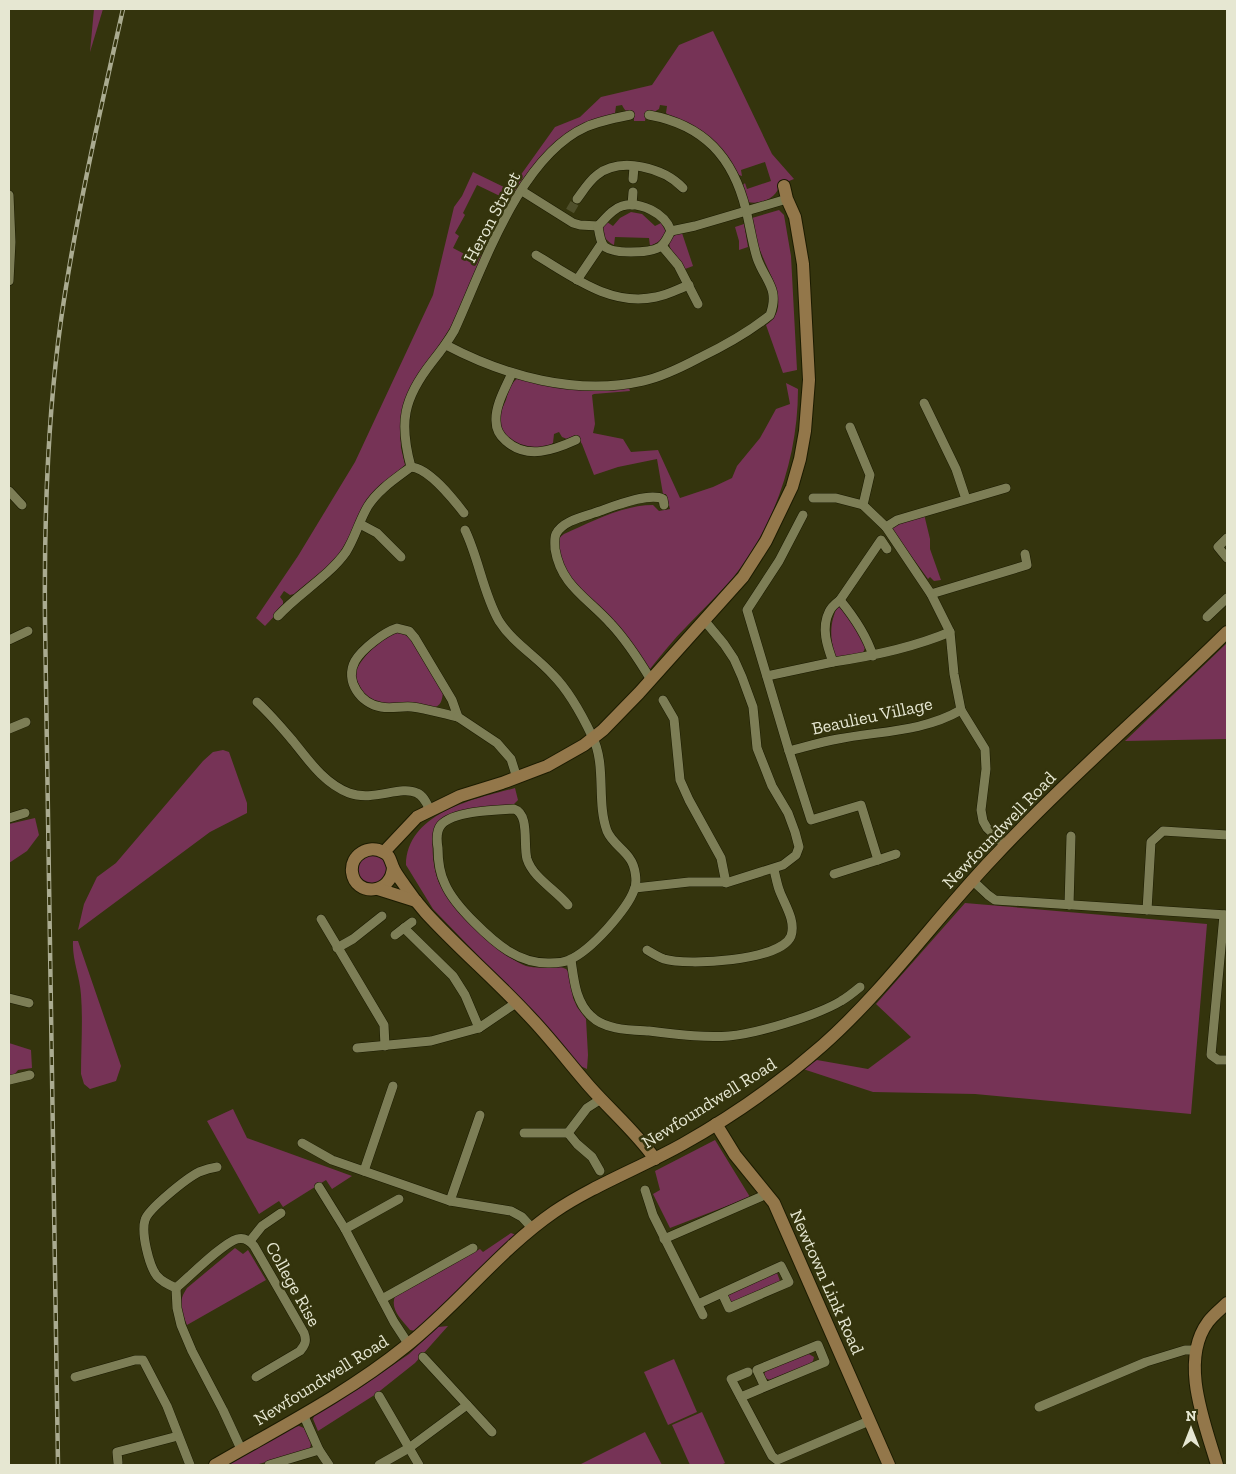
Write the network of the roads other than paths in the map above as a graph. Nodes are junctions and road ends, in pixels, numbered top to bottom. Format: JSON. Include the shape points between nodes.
{"nodes":[{"id":1,"x":623,"y":113,"type":"dead end"},
{"id":2,"x":649,"y":115,"type":"dead end"},
{"id":3,"x":634,"y":167,"type":"junction"},
{"id":4,"x":633,"y":178,"type":"dead end"},
{"id":5,"x":684,"y":188,"type":"dead end"},
{"id":6,"x":522,"y":191,"type":"junction"},
{"id":7,"x":633,"y":192,"type":"dead end"},
{"id":8,"x":786,"y":193,"type":"joint"},
{"id":9,"x":9,"y":195,"type":"edge"},
{"id":10,"x":577,"y":199,"type":"tunnel mouth"},
{"id":11,"x":632,"y":205,"type":"junction"},
{"id":12,"x":746,"y":212,"type":"junction"},
{"id":13,"x":598,"y":226,"type":"junction"},
{"id":14,"x":671,"y":230,"type":"junction"},
{"id":15,"x":602,"y":243,"type":"junction"},
{"id":16,"x":662,"y":246,"type":"junction"},
{"id":17,"x":536,"y":255,"type":"dead end"},
{"id":18,"x":578,"y":280,"type":"junction"},
{"id":19,"x":9,"y":281,"type":"edge"},
{"id":20,"x":689,"y":285,"type":"junction"},
{"id":21,"x":698,"y":304,"type":"dead end"},
{"id":22,"x":446,"y":345,"type":"junction"},
{"id":23,"x":512,"y":373,"type":"junction"},
{"id":24,"x":924,"y":403,"type":"dead end"},
{"id":25,"x":850,"y":427,"type":"dead end"},
{"id":26,"x":576,"y":440,"type":"dead end"},
{"id":27,"x":411,"y":467,"type":"junction"},
{"id":28,"x":1006,"y":488,"type":"dead end"},
{"id":29,"x":9,"y":491,"type":"edge"},
{"id":30,"x":813,"y":498,"type":"dead end"},
{"id":31,"x":966,"y":499,"type":"junction"},
{"id":32,"x":22,"y":505,"type":"dead end"},
{"id":33,"x":664,"y":505,"type":"dead end"},
{"id":34,"x":863,"y":505,"type":"junction"},
{"id":35,"x":464,"y":513,"type":"dead end"},
{"id":36,"x":803,"y":515,"type":"dead end"},
{"id":37,"x":360,"y":524,"type":"junction"},
{"id":38,"x":886,"y":527,"type":"junction"},
{"id":39,"x":465,"y":530,"type":"dead end"},
{"id":40,"x":1227,"y":538,"type":"edge"},
{"id":41,"x":887,"y":550,"type":"dead end"},
{"id":42,"x":1024,"y":554,"type":"dead end"},
{"id":43,"x":401,"y":557,"type":"dead end"},
{"id":44,"x":1227,"y":558,"type":"edge"},
{"id":45,"x":931,"y":594,"type":"junction"},
{"id":46,"x":1227,"y":598,"type":"edge"},
{"id":47,"x":840,"y":600,"type":"junction"},
{"id":48,"x":278,"y":616,"type":"dead end"},
{"id":49,"x":1207,"y":617,"type":"dead end"},
{"id":50,"x":704,"y":620,"type":"junction"},
{"id":51,"x":28,"y":631,"type":"dead end"},
{"id":52,"x":950,"y":632,"type":"junction"},
{"id":53,"x":1227,"y":632,"type":"edge"},
{"id":54,"x":9,"y":640,"type":"edge"},
{"id":55,"x":873,"y":656,"type":"junction"},
{"id":56,"x":833,"y":662,"type":"junction"},
{"id":57,"x":767,"y":676,"type":"junction"},
{"id":58,"x":651,"y":680,"type":"junction"},
{"id":59,"x":662,"y":700,"type":"dead end"},
{"id":60,"x":257,"y":702,"type":"dead end"},
{"id":61,"x":961,"y":710,"type":"junction"},
{"id":62,"x":458,"y":717,"type":"junction"},
{"id":63,"x":26,"y":722,"type":"dead end"},
{"id":64,"x":9,"y":729,"type":"edge"},
{"id":65,"x":593,"y":738,"type":"junction"},
{"id":66,"x":789,"y":751,"type":"junction"},
{"id":67,"x":517,"y":778,"type":"junction"},
{"id":68,"x":430,"y":810,"type":"junction"},
{"id":69,"x":25,"y":813,"type":"dead end"},
{"id":70,"x":9,"y":818,"type":"edge"},
{"id":71,"x":1227,"y":835,"type":"edge"},
{"id":72,"x":1071,"y":836,"type":"dead end"},
{"id":73,"x":1005,"y":845,"type":"junction"},
{"id":74,"x":384,"y":852,"type":"junction"},
{"id":75,"x":896,"y":854,"type":"dead end"},
{"id":76,"x":878,"y":860,"type":"junction"},
{"id":77,"x":393,"y":867,"type":"junction"},
{"id":78,"x":774,"y":870,"type":"junction"},
{"id":79,"x":834,"y":874,"type":"dead end"},
{"id":80,"x":972,"y":880,"type":"junction"},
{"id":81,"x":726,"y":883,"type":"junction"},
{"id":82,"x":635,"y":888,"type":"junction"},
{"id":83,"x":378,"y":889,"type":"junction"},
{"id":84,"x":416,"y":901,"type":"junction"},
{"id":85,"x":568,"y":905,"type":"dead end"},
{"id":86,"x":1069,"y":905,"type":"junction"},
{"id":87,"x":1147,"y":910,"type":"junction"},
{"id":88,"x":1226,"y":915,"type":"edge"},
{"id":89,"x":382,"y":916,"type":"dead end"},
{"id":90,"x":322,"y":919,"type":"dead end"},
{"id":91,"x":412,"y":922,"type":"dead end"},
{"id":92,"x":404,"y":928,"type":"junction"},
{"id":93,"x":395,"y":935,"type":"dead end"},
{"id":94,"x":337,"y":948,"type":"junction"},
{"id":95,"x":647,"y":950,"type":"dead end"},
{"id":96,"x":1224,"y":951,"type":"edge"},
{"id":97,"x":571,"y":960,"type":"junction"},
{"id":98,"x":860,"y":987,"type":"dead end"},
{"id":99,"x":9,"y":1001,"type":"edge"},
{"id":100,"x":29,"y":1003,"type":"dead end"},
{"id":101,"x":516,"y":1003,"type":"junction"},
{"id":102,"x":480,"y":1028,"type":"junction"},
{"id":103,"x":385,"y":1046,"type":"junction"},
{"id":104,"x":357,"y":1048,"type":"dead end"},
{"id":105,"x":1227,"y":1060,"type":"edge"},
{"id":106,"x":30,"y":1075,"type":"dead end"},
{"id":107,"x":9,"y":1080,"type":"edge"},
{"id":108,"x":393,"y":1086,"type":"dead end"},
{"id":109,"x":601,"y":1099,"type":"junction"},
{"id":110,"x":480,"y":1115,"type":"dead end"},
{"id":111,"x":716,"y":1124,"type":"junction"},
{"id":112,"x":524,"y":1133,"type":"dead end"},
{"id":113,"x":568,"y":1133,"type":"junction"},
{"id":114,"x":302,"y":1143,"type":"dead end"},
{"id":115,"x":655,"y":1159,"type":"junction"},
{"id":116,"x":217,"y":1167,"type":"dead end"},
{"id":117,"x":364,"y":1171,"type":"junction"},
{"id":118,"x":600,"y":1171,"type":"dead end"},
{"id":119,"x":320,"y":1187,"type":"dead end"},
{"id":120,"x":645,"y":1190,"type":"dead end"},
{"id":121,"x":767,"y":1194,"type":"junction"},
{"id":122,"x":399,"y":1199,"type":"dead end"},
{"id":123,"x":450,"y":1201,"type":"junction"},
{"id":124,"x":281,"y":1213,"type":"dead end"},
{"id":125,"x":532,"y":1228,"type":"junction"},
{"id":126,"x":345,"y":1229,"type":"junction"},
{"id":127,"x":664,"y":1238,"type":"junction"},
{"id":128,"x":250,"y":1241,"type":"junction"},
{"id":129,"x":473,"y":1248,"type":"dead end"},
{"id":130,"x":176,"y":1288,"type":"junction"},
{"id":131,"x":722,"y":1293,"type":"junction"},
{"id":132,"x":382,"y":1299,"type":"junction"},
{"id":133,"x":1227,"y":1303,"type":"edge"},
{"id":134,"x":698,"y":1304,"type":"junction"},
{"id":135,"x":703,"y":1315,"type":"dead end"},
{"id":136,"x":409,"y":1345,"type":"junction"},
{"id":137,"x":1197,"y":1350,"type":"junction"},
{"id":138,"x":423,"y":1357,"type":"dead end"},
{"id":139,"x":748,"y":1372,"type":"dead end"},
{"id":140,"x":75,"y":1377,"type":"dead end"},
{"id":141,"x":256,"y":1377,"type":"dead end"},
{"id":142,"x":765,"y":1387,"type":"junction"},
{"id":143,"x":379,"y":1396,"type":"dead end"},
{"id":144,"x":741,"y":1397,"type":"junction"},
{"id":145,"x":467,"y":1405,"type":"junction"},
{"id":146,"x":1040,"y":1406,"type":"dead end"},
{"id":147,"x":303,"y":1414,"type":"junction"},
{"id":148,"x":870,"y":1421,"type":"junction"},
{"id":149,"x":492,"y":1432,"type":"dead end"},
{"id":150,"x":178,"y":1436,"type":"junction"},
{"id":151,"x":409,"y":1448,"type":"junction"},
{"id":152,"x":241,"y":1449,"type":"junction"},
{"id":153,"x":319,"y":1450,"type":"junction"},
{"id":154,"x":118,"y":1463,"type":"dead end"},
{"id":155,"x":190,"y":1465,"type":"edge"},
{"id":156,"x":215,"y":1465,"type":"edge"},
{"id":157,"x":269,"y":1465,"type":"edge"},
{"id":158,"x":329,"y":1465,"type":"edge"},
{"id":159,"x":379,"y":1465,"type":"edge"},
{"id":160,"x":419,"y":1465,"type":"edge"},
{"id":161,"x":889,"y":1465,"type":"edge"},
{"id":162,"x":1217,"y":1465,"type":"edge"}],
"edges":[{"from":1,"to":6,"type":"street","name":"Heron Street","via":[[585,127],[569,137],[548,154]]},
{"from":2,"to":12,"type":"street","via":[[662,113],[714,146],[734,174]]},
{"from":3,"to":4,"type":"street"},
{"from":3,"to":5,"type":"street","via":[[666,174]]},
{"from":3,"to":10,"type":"street","via":[[623,166],[598,174]]},
{"from":6,"to":13,"type":"street","via":[[568,214],[573,223]]},
{"from":6,"to":22,"type":"street","name":"Heron Street"},
{"from":7,"to":11,"type":"street"},
{"from":8,"to":12,"type":"street"},
{"from":8,"to":50,"type":"street","via":[[799,235],[807,338],[808,406],[800,459],[792,487],[766,541],[743,577]]},
{"from":9,"to":19,"type":"street"},
{"from":11,"to":13,"type":"street","via":[[615,210]]},
{"from":11,"to":14,"type":"street","via":[[659,215]]},
{"from":12,"to":14,"type":"street"},
{"from":12,"to":23,"type":"street","via":[[758,259],[772,287],[774,306],[763,321],[716,350],[645,381],[584,386],[541,381]]},
{"from":13,"to":15,"type":"street"},
{"from":14,"to":16,"type":"street"},
{"from":15,"to":16,"type":"street","via":[[605,248],[632,252]]},
{"from":15,"to":18,"type":"street"},
{"from":16,"to":20,"type":"street"},
{"from":17,"to":18,"type":"street"},
{"from":18,"to":20,"type":"street","via":[[606,294],[642,299],[658,297]]},
{"from":20,"to":21,"type":"street"},
{"from":22,"to":23,"type":"street"},
{"from":22,"to":27,"type":"street","name":"Heron Street","via":[[421,377],[409,400],[404,437]]},
{"from":23,"to":26,"type":"street","via":[[496,414],[497,430],[502,438],[510,445],[530,452],[542,452]]},
{"from":24,"to":31,"type":"street","via":[[956,469]]},
{"from":25,"to":34,"type":"street","via":[[870,475]]},
{"from":27,"to":35,"type":"street","via":[[418,468],[434,481]]},
{"from":27,"to":37,"type":"street","via":[[376,495]]},
{"from":28,"to":31,"type":"street"},
{"from":29,"to":32,"type":"street"},
{"from":30,"to":34,"type":"street","via":[[836,498]]},
{"from":31,"to":38,"type":"street","via":[[897,520]]},
{"from":33,"to":58,"type":"street","via":[[663,499],[658,497],[603,510],[561,527],[554,542],[559,566],[571,586],[611,623]]},
{"from":34,"to":38,"type":"street","name":"Beaulieu Village"},
{"from":36,"to":57,"type":"street","via":[[779,561],[747,610]]},
{"from":37,"to":43,"type":"street","via":[[376,533]]},
{"from":37,"to":48,"type":"street","via":[[334,566]]},
{"from":38,"to":45,"type":"street","name":"Beaulieu Village"},
{"from":39,"to":65,"type":"street","via":[[500,621],[521,647],[559,682]]},
{"from":40,"to":44,"type":"street","via":[[1218,547]]},
{"from":41,"to":47,"type":"street","via":[[881,540]]},
{"from":42,"to":45,"type":"street","via":[[1027,565]]},
{"from":45,"to":52,"type":"street","name":"Beaulieu Village"},
{"from":46,"to":49,"type":"street"},
{"from":47,"to":55,"type":"street","via":[[861,628]]},
{"from":47,"to":56,"type":"street","via":[[829,611],[825,627]]},
{"from":50,"to":58,"type":"street"},
{"from":50,"to":78,"type":"street","via":[[724,644],[742,677],[753,707],[757,748],[796,832],[799,847],[796,855]]},
{"from":51,"to":54,"type":"street"},
{"from":52,"to":55,"type":"street"},
{"from":52,"to":61,"type":"street","name":"Beaulieu Village"},
{"from":53,"to":73,"type":"street","name":"Newfoundwell Road"},
{"from":55,"to":56,"type":"street"},
{"from":56,"to":57,"type":"street"},
{"from":57,"to":66,"type":"street"},
{"from":58,"to":65,"type":"street"},
{"from":59,"to":81,"type":"street","via":[[674,719],[680,780],[721,858]]},
{"from":60,"to":68,"type":"street","via":[[334,786],[360,797],[408,790],[422,796]]},
{"from":61,"to":66,"type":"street","name":"Beaulieu Village","via":[[929,724],[838,738]]},
{"from":61,"to":73,"type":"street","name":"Beaulieu Village","via":[[986,749],[983,821]]},
{"from":62,"to":62,"type":"street","via":[[413,707],[382,707],[369,702],[360,696],[350,678],[354,662],[389,631],[396,628],[409,631],[452,700]]},
{"from":62,"to":67,"type":"street","via":[[497,743],[511,759]]},
{"from":63,"to":64,"type":"street"},
{"from":65,"to":67,"type":"street","via":[[547,766]]},
{"from":65,"to":82,"type":"street","via":[[600,764],[605,824],[614,842],[631,860]]},
{"from":66,"to":76,"type":"street","via":[[811,820],[861,806]]},
{"from":67,"to":68,"type":"street","via":[[460,796]]},
{"from":68,"to":74,"type":"street","via":[[417,817]]},
{"from":69,"to":70,"type":"street"},
{"from":71,"to":87,"type":"street","via":[[1163,831],[1151,842]]},
{"from":72,"to":86,"type":"street"},
{"from":73,"to":80,"type":"street","name":"Newfoundwell Road"},
{"from":74,"to":77,"type":"street"},
{"from":74,"to":83,"type":"street","via":[[364,851],[356,856],[353,864],[354,879],[360,885],[369,890]]},
{"from":75,"to":76,"type":"street"},
{"from":76,"to":79,"type":"street"},
{"from":77,"to":83,"type":"street","via":[[388,883]]},
{"from":77,"to":84,"type":"street"},
{"from":78,"to":81,"type":"street"},
{"from":78,"to":95,"type":"street","via":[[791,920],[790,937],[782,946],[722,962],[675,961],[663,959]]},
{"from":80,"to":86,"type":"street","via":[[995,900]]},
{"from":80,"to":111,"type":"street","name":"Newfoundwell Road","via":[[867,1003],[827,1042],[756,1099]]},
{"from":81,"to":82,"type":"street","via":[[690,882]]},
{"from":82,"to":97,"type":"street","via":[[606,931]]},
{"from":83,"to":84,"type":"street"},
{"from":84,"to":101,"type":"street"},
{"from":85,"to":97,"type":"street","via":[[531,868],[526,854],[524,820],[518,810],[461,814],[449,818],[439,827],[438,850],[445,884],[464,912],[503,948],[525,960],[545,963]]},
{"from":86,"to":87,"type":"street"},
{"from":87,"to":88,"type":"street"},
{"from":88,"to":96,"type":"street"},
{"from":89,"to":94,"type":"street","via":[[354,939]]},
{"from":90,"to":94,"type":"street"},
{"from":91,"to":92,"type":"street"},
{"from":92,"to":93,"type":"street"},
{"from":92,"to":102,"type":"street","via":[[453,976]]},
{"from":94,"to":103,"type":"street","via":[[384,1025]]},
{"from":96,"to":105,"type":"street","via":[[1211,1055],[1218,1060]]},
{"from":97,"to":98,"type":"street","via":[[580,1001],[590,1016],[606,1025],[640,1031],[710,1036],[745,1034],[828,1008]]},
{"from":99,"to":100,"type":"street"},
{"from":101,"to":102,"type":"street"},
{"from":101,"to":109,"type":"street"},
{"from":102,"to":103,"type":"street","via":[[431,1041]]},
{"from":103,"to":104,"type":"street"},
{"from":106,"to":107,"type":"street"},
{"from":108,"to":117,"type":"street"},
{"from":109,"to":113,"type":"street","via":[[586,1108]]},
{"from":109,"to":115,"type":"street"},
{"from":110,"to":123,"type":"street"},
{"from":111,"to":115,"type":"street","name":"Newfoundwell Road"},
{"from":111,"to":121,"type":"street","name":"Newtown Link Road","via":[[735,1155]]},
{"from":112,"to":113,"type":"street"},
{"from":113,"to":118,"type":"street","via":[[592,1157]]},
{"from":114,"to":117,"type":"street","via":[[332,1160]]},
{"from":115,"to":125,"type":"street","name":"Newfoundwell Road","via":[[593,1189]]},
{"from":116,"to":130,"type":"street","via":[[190,1177],[149,1212],[145,1220],[145,1239],[156,1275]]},
{"from":117,"to":123,"type":"street"},
{"from":119,"to":126,"type":"street"},
{"from":120,"to":127,"type":"street","via":[[652,1215]]},
{"from":121,"to":127,"type":"street"},
{"from":121,"to":148,"type":"street","name":"Newtown Link Road","via":[[774,1203]]},
{"from":122,"to":126,"type":"street"},
{"from":123,"to":125,"type":"street","via":[[512,1211]]},
{"from":124,"to":128,"type":"street","name":"College Rise","via":[[262,1226]]},
{"from":125,"to":136,"type":"street","name":"Newfoundwell Road"},
{"from":126,"to":132,"type":"street"},
{"from":127,"to":134,"type":"street"},
{"from":128,"to":130,"type":"street","name":"College Rise","via":[[238,1239],[229,1243]]},
{"from":128,"to":141,"type":"street","name":"College Rise","via":[[306,1340],[300,1351]]},
{"from":129,"to":132,"type":"street"},
{"from":130,"to":152,"type":"street","via":[[181,1325]]},
{"from":131,"to":131,"type":"street","via":[[781,1266],[789,1282],[729,1308]]},
{"from":131,"to":134,"type":"street"},
{"from":132,"to":136,"type":"street"},
{"from":133,"to":137,"type":"street","via":[[1208,1322]]},
{"from":134,"to":135,"type":"street"},
{"from":136,"to":147,"type":"street","name":"Newfoundwell Road","via":[[370,1374]]},
{"from":137,"to":146,"type":"street","via":[[1185,1350],[1146,1362]]},
{"from":137,"to":162,"type":"street","via":[[1194,1370],[1198,1397]]},
{"from":138,"to":145,"type":"street"},
{"from":139,"to":144,"type":"street","via":[[732,1379]]},
{"from":140,"to":150,"type":"street","via":[[143,1360],[167,1406]]},
{"from":142,"to":142,"type":"street","via":[[825,1362],[818,1345],[758,1370]]},
{"from":142,"to":144,"type":"street"},
{"from":143,"to":151,"type":"street"},
{"from":144,"to":148,"type":"street","via":[[777,1460]]},
{"from":145,"to":149,"type":"street"},
{"from":145,"to":151,"type":"street"},
{"from":147,"to":152,"type":"street","name":"Newfoundwell Road"},
{"from":147,"to":153,"type":"street"},
{"from":148,"to":161,"type":"street","name":"Newtown Link Road"},
{"from":150,"to":154,"type":"street","via":[[117,1452]]},
{"from":150,"to":155,"type":"street"},
{"from":151,"to":159,"type":"street"},
{"from":151,"to":160,"type":"street"},
{"from":152,"to":156,"type":"street","name":"Newfoundwell Road"},
{"from":153,"to":157,"type":"street"},
{"from":153,"to":158,"type":"street"}]}
